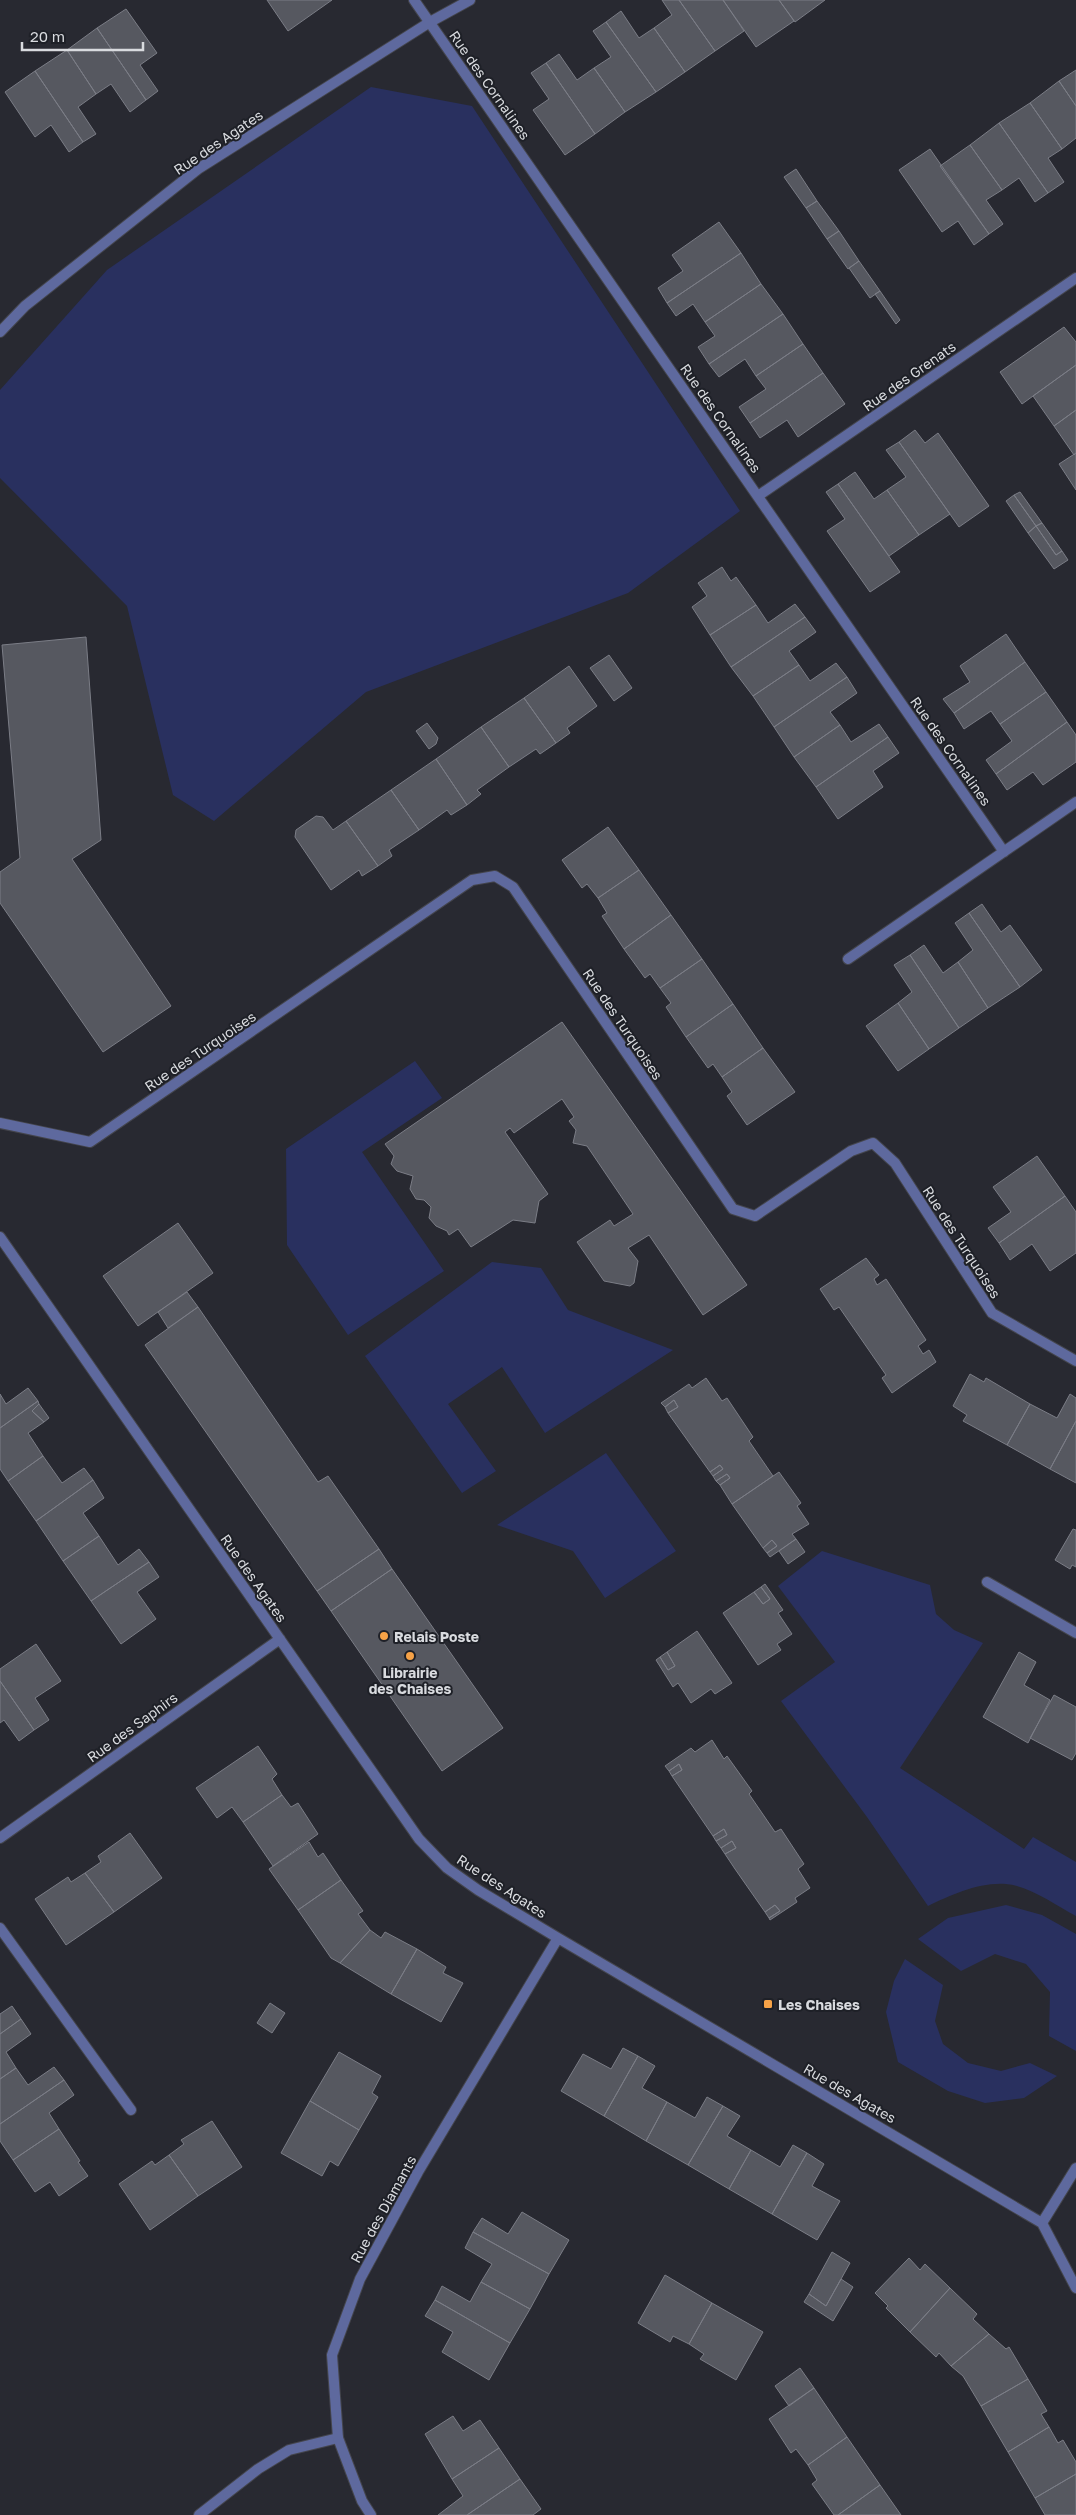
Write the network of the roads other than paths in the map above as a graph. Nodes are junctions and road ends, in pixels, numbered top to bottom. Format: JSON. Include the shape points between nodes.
{"nodes":[{"id":1,"x":414,"y":0,"type":"edge"},
{"id":2,"x":470,"y":0,"type":"edge"},
{"id":3,"x":430,"y":22,"type":"junction"},
{"id":4,"x":1076,"y":278,"type":"edge"},
{"id":5,"x":0,"y":332,"type":"edge"},
{"id":6,"x":758,"y":496,"type":"junction"},
{"id":7,"x":1076,"y":802,"type":"edge"},
{"id":8,"x":1004,"y":852,"type":"junction"},
{"id":9,"x":848,"y":959,"type":"dead end"},
{"id":10,"x":0,"y":1123,"type":"edge"},
{"id":11,"x":0,"y":1237,"type":"edge"},
{"id":12,"x":1076,"y":1361,"type":"edge"},
{"id":13,"x":987,"y":1582,"type":"dead end"},
{"id":14,"x":1076,"y":1633,"type":"edge"},
{"id":15,"x":280,"y":1639,"type":"junction"},
{"id":16,"x":0,"y":1838,"type":"edge"},
{"id":17,"x":0,"y":1928,"type":"edge"},
{"id":18,"x":558,"y":1938,"type":"junction"},
{"id":19,"x":131,"y":2110,"type":"dead end"},
{"id":20,"x":1076,"y":2168,"type":"edge"},
{"id":21,"x":1042,"y":2223,"type":"junction"},
{"id":22,"x":1076,"y":2288,"type":"edge"},
{"id":23,"x":338,"y":2438,"type":"junction"},
{"id":24,"x":198,"y":2515,"type":"edge"},
{"id":25,"x":371,"y":2515,"type":"edge"}],
"edges":[{"from":1,"to":3,"type":"street","name":"Rue des Cornalines"},
{"from":2,"to":3,"type":"street","name":"Rue des Agates"},
{"from":3,"to":5,"type":"street","name":"Rue des Agates","via":[[198,169],[25,306]]},
{"from":3,"to":6,"type":"street","name":"Rue des Cornalines"},
{"from":4,"to":6,"type":"street","name":"Rue des Grenats"},
{"from":6,"to":8,"type":"street","name":"Rue des Cornalines"},
{"from":7,"to":8,"type":"street"},
{"from":8,"to":9,"type":"street"},
{"from":10,"to":12,"type":"street","name":"Rue des Turquoises","via":[[90,1142],[472,880],[495,876],[513,887],[733,1209],[755,1216],[851,1151],[873,1143],[895,1163],[992,1313]]},
{"from":11,"to":15,"type":"street","name":"Rue des Agates"},
{"from":13,"to":14,"type":"street"},
{"from":15,"to":16,"type":"street","name":"Rue des Saphirs"},
{"from":15,"to":18,"type":"street","name":"Rue des Agates","via":[[419,1839],[447,1868]]},
{"from":17,"to":19,"type":"street"},
{"from":18,"to":21,"type":"street","name":"Rue des Agates"},
{"from":18,"to":23,"type":"street","name":"Rue des Diamants","via":[[418,2172],[360,2279],[332,2355]]},
{"from":20,"to":21,"type":"street"},
{"from":21,"to":22,"type":"street"},
{"from":23,"to":24,"type":"street","via":[[288,2450]]},
{"from":23,"to":25,"type":"street","name":"Rue des Diamants","via":[[362,2501]]}]}
